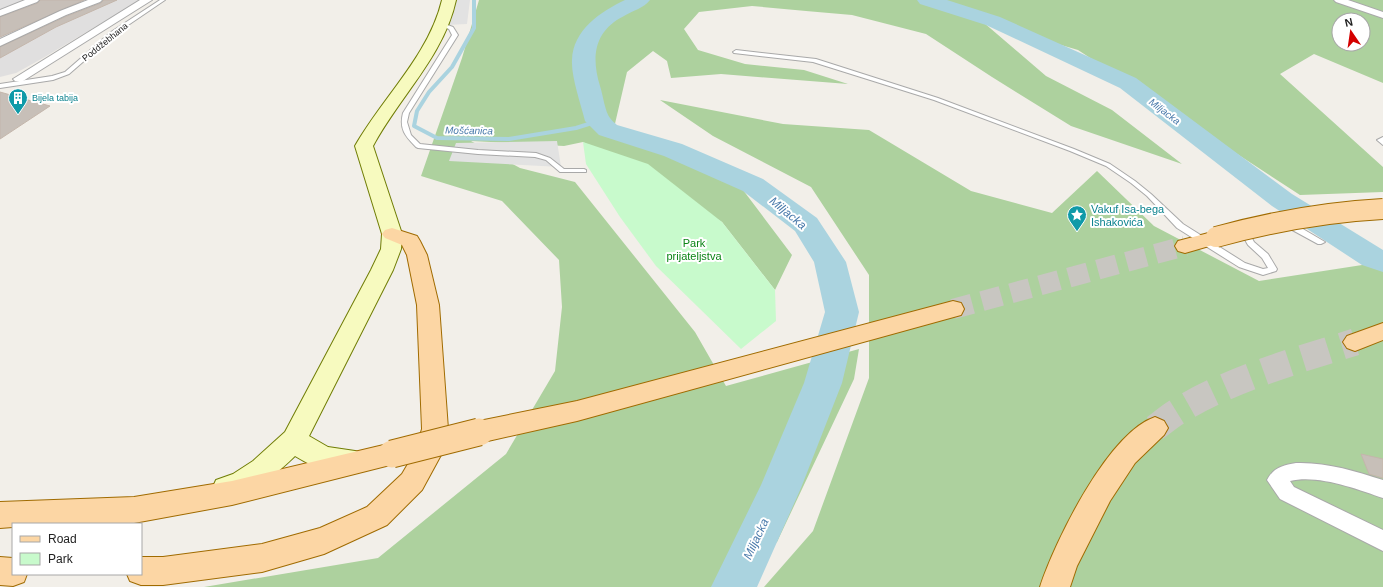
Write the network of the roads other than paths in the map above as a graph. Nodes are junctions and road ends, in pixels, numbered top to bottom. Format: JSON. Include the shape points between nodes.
{"nodes":[{"id":1,"x":34,"y":0,"type":"edge"},
{"id":2,"x":96,"y":0,"type":"edge"},
{"id":3,"x":147,"y":0,"type":"edge"},
{"id":4,"x":163,"y":0,"type":"edge"},
{"id":5,"x":449,"y":0,"type":"edge"},
{"id":6,"x":1339,"y":0,"type":"edge"},
{"id":7,"x":0,"y":13,"type":"edge"},
{"id":8,"x":1383,"y":15,"type":"edge"},
{"id":9,"x":442,"y":25,"type":"junction"},
{"id":10,"x":0,"y":43,"type":"edge"},
{"id":11,"x":736,"y":52,"type":"dead end"},
{"id":12,"x":19,"y":78,"type":"dead end"},
{"id":13,"x":0,"y":86,"type":"edge"},
{"id":14,"x":1383,"y":139,"type":"edge"},
{"id":15,"x":1383,"y":143,"type":"edge"},
{"id":16,"x":584,"y":171,"type":"dead end"},
{"id":17,"x":1383,"y":209,"type":"edge"},
{"id":18,"x":392,"y":234,"type":"junction"},
{"id":19,"x":1201,"y":242,"type":"junction"},
{"id":20,"x":1321,"y":242,"type":"dead end"},
{"id":21,"x":953,"y":309,"type":"tunnel mouth"},
{"id":22,"x":1383,"y":331,"type":"edge"},
{"id":23,"x":1355,"y":342,"type":"tunnel mouth"},
{"id":24,"x":1155,"y":428,"type":"tunnel mouth"},
{"id":25,"x":294,"y":440,"type":"junction"},
{"id":26,"x":357,"y":462,"type":"junction"},
{"id":27,"x":1383,"y":489,"type":"edge"},
{"id":28,"x":201,"y":499,"type":"junction"},
{"id":29,"x":0,"y":515,"type":"edge"},
{"id":30,"x":1383,"y":541,"type":"edge"},
{"id":31,"x":0,"y":572,"type":"edge"},
{"id":32,"x":12,"y":572,"type":"edge"},
{"id":33,"x":142,"y":572,"type":"edge"},
{"id":34,"x":1055,"y":587,"type":"edge"}],
"edges":[{"from":1,"to":7,"type":"street"},
{"from":2,"to":10,"type":"street"},
{"from":3,"to":12,"type":"street"},
{"from":4,"to":13,"type":"lane","name":"Poddžebhana","via":[[113,33],[67,72],[53,78]]},
{"from":5,"to":9,"type":"main road"},
{"from":6,"to":8,"type":"street"},
{"from":9,"to":16,"type":"lane","via":[[451,28],[456,35],[406,113],[404,122],[408,136],[418,146],[536,154],[548,159],[562,171]]},
{"from":9,"to":18,"type":"main road","via":[[424,57],[372,129],[364,146]]},
{"from":11,"to":19,"type":"lane","via":[[814,60],[936,99],[1072,150],[1108,165],[1133,182]]},
{"from":14,"to":15,"type":"lane","via":[[1380,140]]},
{"from":17,"to":19,"type":"main road","bridge":true,"via":[[1294,219],[1240,230]]},
{"from":18,"to":25,"type":"main road","via":[[391,248],[382,270]]},
{"from":18,"to":33,"type":"main road","via":[[410,242],[417,255],[428,312],[435,429],[428,455],[412,482],[377,516],[324,540],[262,558]]},
{"from":19,"to":20,"type":"lane","via":[[1242,265],[1263,272],[1273,269],[1265,256],[1251,242],[1242,226],[1262,220],[1286,223]]},
{"from":21,"to":26,"type":"main road","bridge":true,"via":[[576,411]]},
{"from":22,"to":23,"type":"main road"},
{"from":24,"to":34,"type":"main road","via":[[1125,455],[1100,492],[1063,563]]},
{"from":25,"to":26,"type":"main road","via":[[311,453],[332,461]]},
{"from":25,"to":28,"type":"main road","via":[[253,476]]},
{"from":26,"to":28,"type":"main road"},
{"from":27,"to":30,"type":"street","via":[[1329,474],[1307,471],[1284,473],[1277,480],[1287,493]]},
{"from":28,"to":29,"type":"main road","via":[[134,510]]},
{"from":31,"to":32,"type":"main road"}]}
